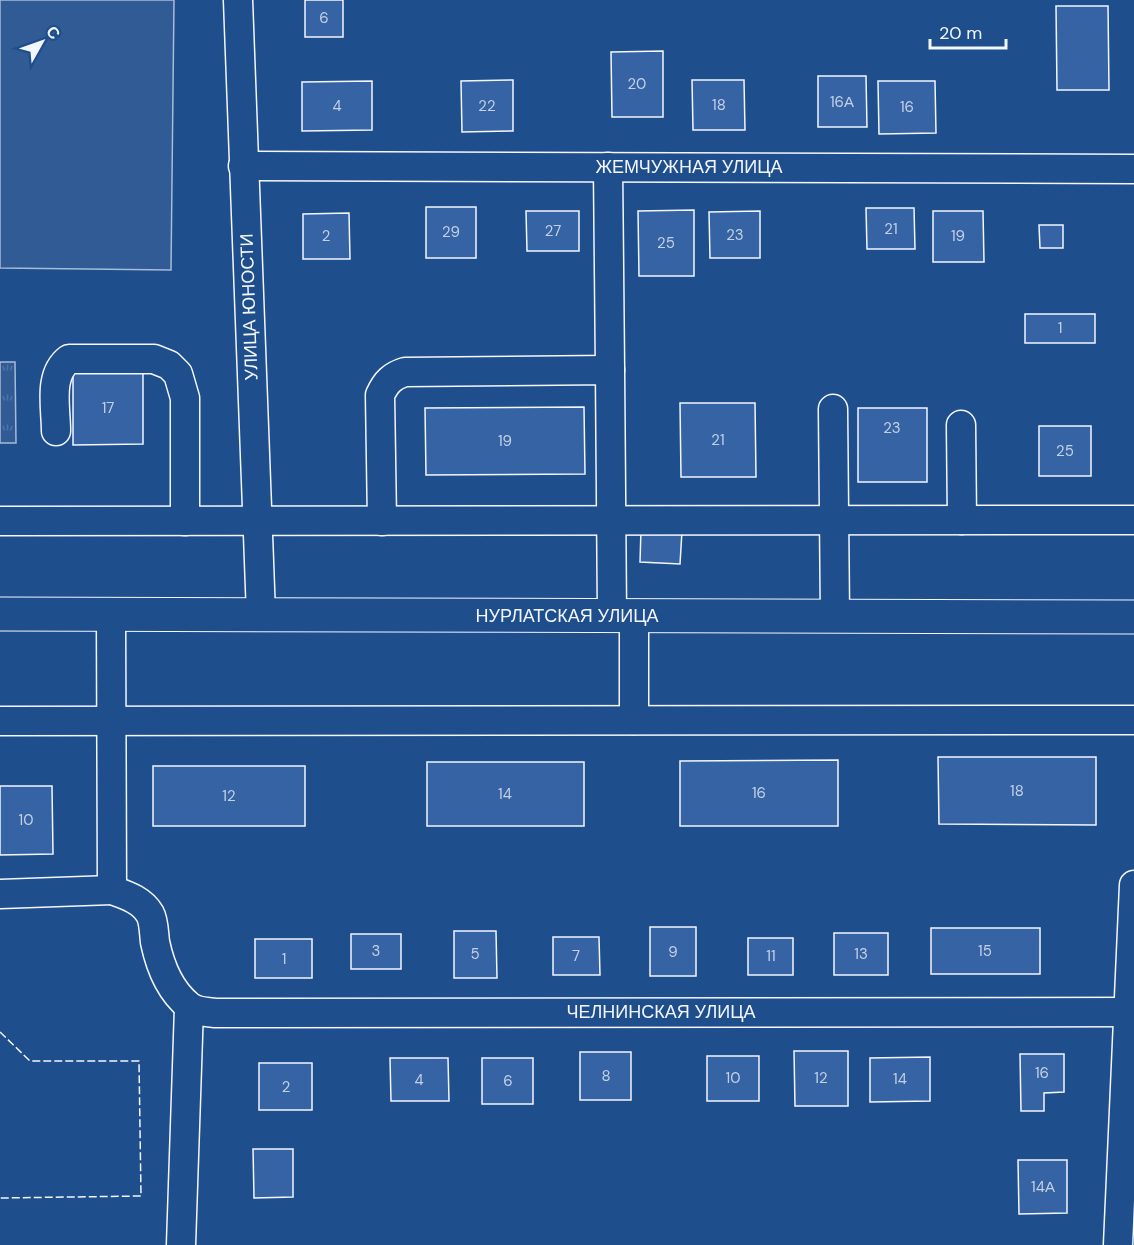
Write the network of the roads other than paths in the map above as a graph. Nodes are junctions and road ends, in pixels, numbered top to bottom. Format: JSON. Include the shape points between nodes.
{"nodes":[{"id":1,"x":238,"y":0,"type":"edge"},
{"id":2,"x":243,"y":166,"type":"junction"},
{"id":3,"x":608,"y":167,"type":"junction"},
{"id":4,"x":1134,"y":169,"type":"edge"},
{"id":5,"x":610,"y":370,"type":"junction"},
{"id":6,"x":833,"y":409,"type":"dead end"},
{"id":7,"x":962,"y":425,"type":"dead end"},
{"id":8,"x":56,"y":431,"type":"dead end"},
{"id":9,"x":382,"y":520,"type":"junction"},
{"id":10,"x":611,"y":520,"type":"junction"},
{"id":11,"x":834,"y":520,"type":"junction"},
{"id":12,"x":962,"y":520,"type":"junction"},
{"id":13,"x":1134,"y":520,"type":"edge"},
{"id":14,"x":0,"y":521,"type":"edge"},
{"id":15,"x":185,"y":521,"type":"junction"},
{"id":16,"x":258,"y":521,"type":"junction"},
{"id":17,"x":0,"y":614,"type":"edge"},
{"id":18,"x":111,"y":615,"type":"junction"},
{"id":19,"x":261,"y":615,"type":"junction"},
{"id":20,"x":623,"y":616,"type":"junction"},
{"id":21,"x":835,"y":616,"type":"junction"},
{"id":22,"x":1134,"y":617,"type":"edge"},
{"id":23,"x":634,"y":720,"type":"junction"},
{"id":24,"x":1134,"y":720,"type":"edge"},
{"id":25,"x":0,"y":721,"type":"edge"},
{"id":26,"x":111,"y":721,"type":"junction"},
{"id":27,"x":1134,"y":885,"type":"edge"},
{"id":28,"x":112,"y":890,"type":"junction"},
{"id":29,"x":0,"y":894,"type":"edge"},
{"id":30,"x":189,"y":1007,"type":"junction"},
{"id":31,"x":1131,"y":1012,"type":"edge"},
{"id":32,"x":181,"y":1245,"type":"edge"},
{"id":33,"x":1118,"y":1245,"type":"edge"}],
"edges":[{"from":1,"to":2,"type":"street","name":"УЛИЦА ЮНОСТИ"},
{"from":2,"to":3,"type":"street","name":"ЖЕМЧУЖНАЯ УЛИЦА"},
{"from":2,"to":16,"type":"street","name":"УЛИЦА ЮНОСТИ"},
{"from":3,"to":4,"type":"street","name":"ЖЕМЧУЖНАЯ УЛИЦА"},
{"from":3,"to":5,"type":"street"},
{"from":5,"to":9,"type":"street","via":[[396,375],[385,383],[381,395]]},
{"from":5,"to":10,"type":"street"},
{"from":6,"to":11,"type":"street"},
{"from":7,"to":12,"type":"street"},
{"from":8,"to":15,"type":"street","via":[[55,380],[69,359],[154,359],[169,365],[178,374],[185,398]]},
{"from":9,"to":10,"type":"street"},
{"from":9,"to":16,"type":"street"},
{"from":10,"to":11,"type":"street"},
{"from":10,"to":20,"type":"street"},
{"from":11,"to":12,"type":"street"},
{"from":11,"to":21,"type":"street"},
{"from":12,"to":13,"type":"street"},
{"from":14,"to":15,"type":"street"},
{"from":15,"to":16,"type":"street"},
{"from":16,"to":19,"type":"street","name":"УЛИЦА ЮНОСТИ"},
{"from":17,"to":18,"type":"main road","name":"НУРЛАТСКАЯ УЛИЦА"},
{"from":18,"to":19,"type":"main road","name":"НУРЛАТСКАЯ УЛИЦА"},
{"from":18,"to":26,"type":"street"},
{"from":19,"to":20,"type":"main road","name":"НУРЛАТСКАЯ УЛИЦА"},
{"from":20,"to":21,"type":"main road","name":"НУРЛАТСКАЯ УЛИЦА"},
{"from":20,"to":23,"type":"street"},
{"from":21,"to":22,"type":"main road","name":"НУРЛАТСКАЯ УЛИЦА"},
{"from":23,"to":24,"type":"street"},
{"from":23,"to":26,"type":"street"},
{"from":25,"to":26,"type":"street"},
{"from":26,"to":28,"type":"street"},
{"from":27,"to":31,"type":"street"},
{"from":28,"to":29,"type":"street"},
{"from":28,"to":30,"type":"street","via":[[130,896],[151,915],[160,965]]},
{"from":30,"to":31,"type":"street","name":"ЧЕЛНИНСКАЯ УЛИЦА","via":[[215,1013]]},
{"from":30,"to":32,"type":"street"},
{"from":31,"to":33,"type":"street"}]}
